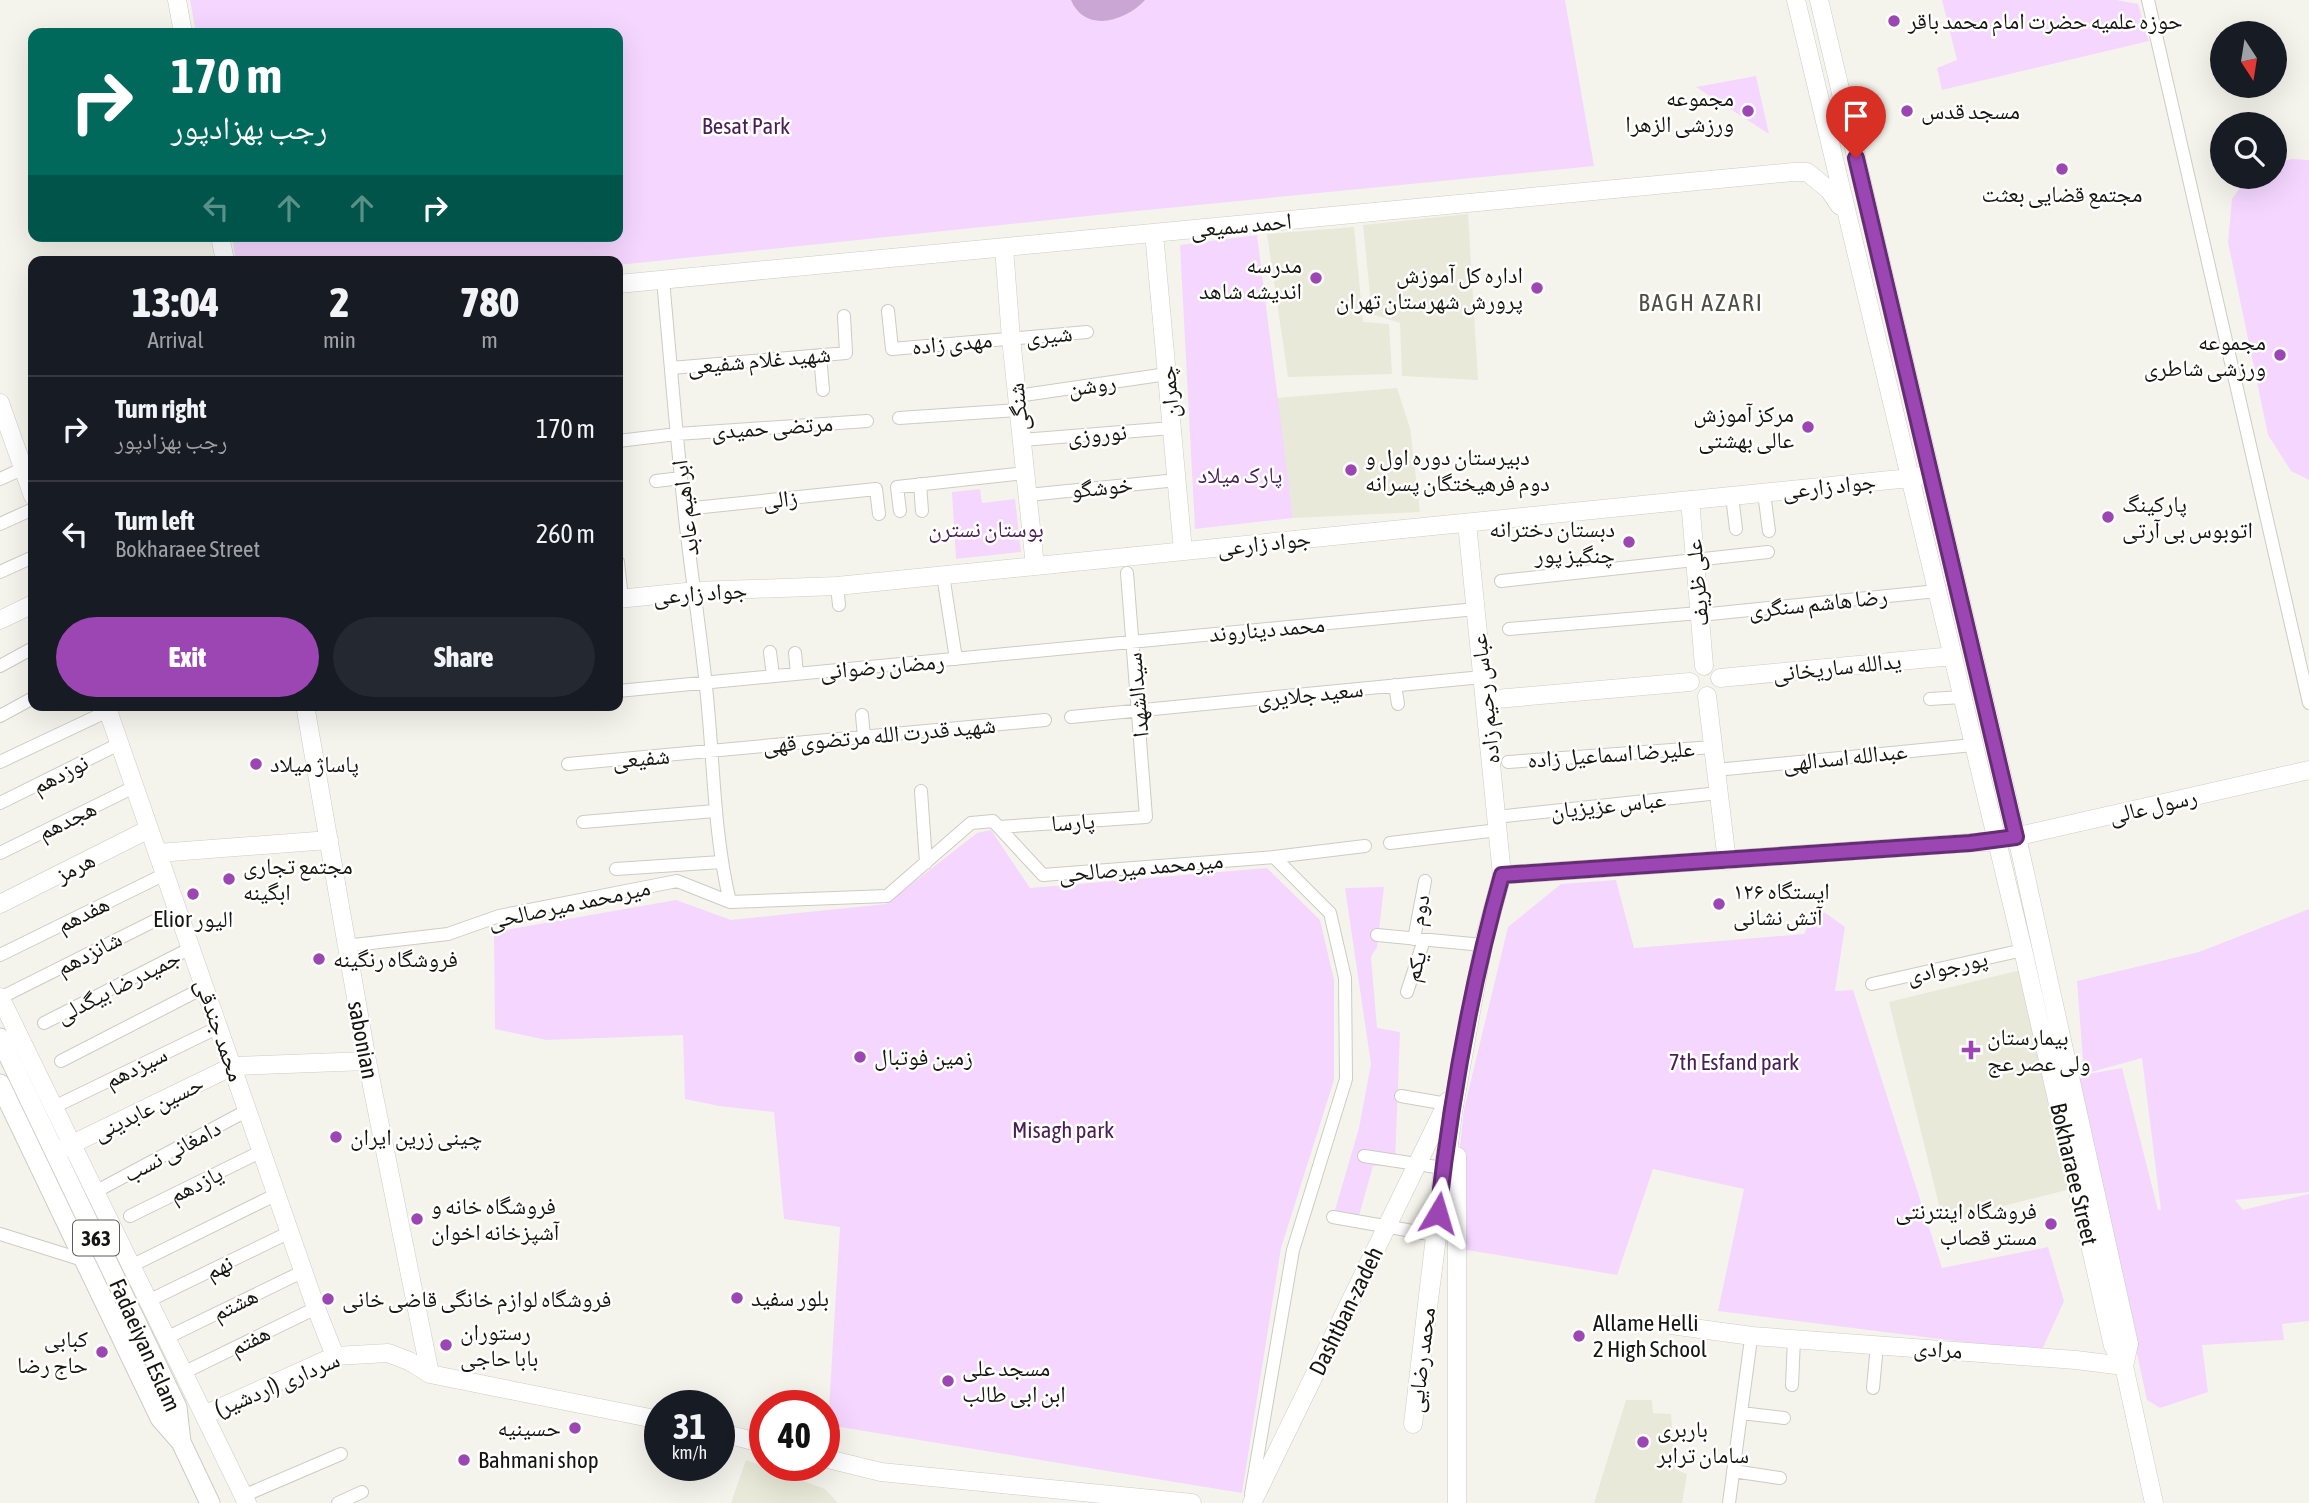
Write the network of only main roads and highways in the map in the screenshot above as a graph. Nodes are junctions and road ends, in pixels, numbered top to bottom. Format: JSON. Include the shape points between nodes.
{"nodes":[{"id":1,"x":0,"y":1038,"type":"edge"},
{"id":2,"x":0,"y":1084,"type":"edge"},
{"id":3,"x":181,"y":1441,"type":"junction"},
{"id":4,"x":210,"y":1503,"type":"edge"}],
"edges":[{"from":1,"to":3,"type":"main road","name":"Fadaeiyan Eslam","number":"363","via":[[64,1148],[177,1407]]},
{"from":2,"to":3,"type":"main road","via":[[160,1418]]},
{"from":3,"to":4,"type":"main road","name":"Fadaeiyan Eslam","number":"363"}]}
